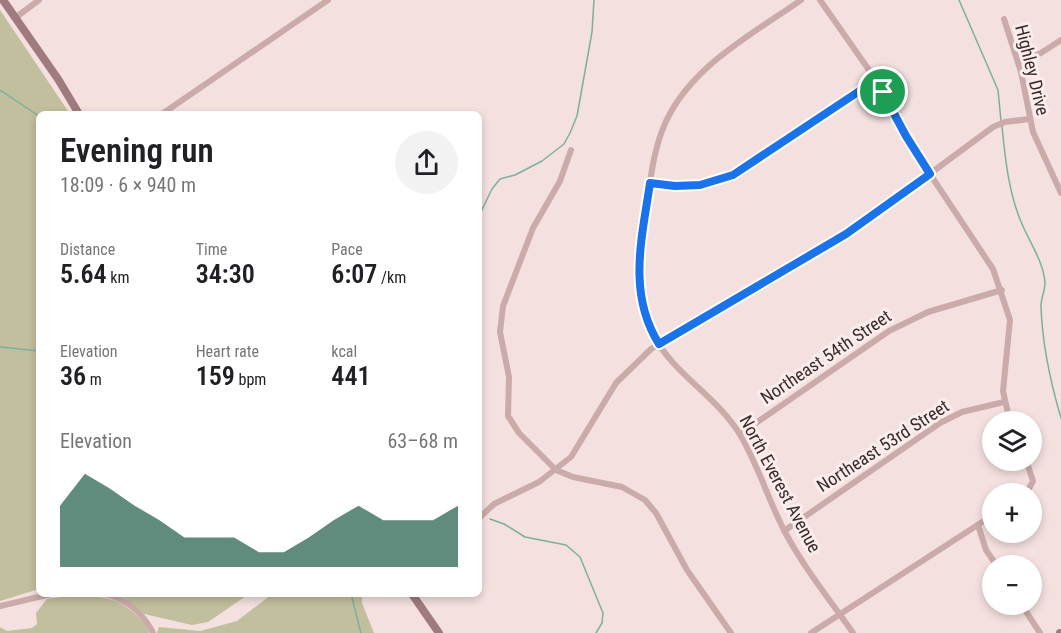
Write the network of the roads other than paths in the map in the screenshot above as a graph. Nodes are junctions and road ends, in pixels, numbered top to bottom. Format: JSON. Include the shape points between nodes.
{"nodes":[{"id":1,"x":3,"y":0,"type":"edge"},
{"id":2,"x":39,"y":0,"type":"edge"},
{"id":3,"x":328,"y":0,"type":"edge"},
{"id":4,"x":801,"y":0,"type":"edge"},
{"id":5,"x":820,"y":0,"type":"edge"},
{"id":6,"x":15,"y":18,"type":"junction"},
{"id":7,"x":1004,"y":19,"type":"dead end"},
{"id":8,"x":1061,"y":40,"type":"edge"},
{"id":9,"x":1018,"y":62,"type":"junction"},
{"id":10,"x":876,"y":80,"type":"junction"},
{"id":11,"x":77,"y":111,"type":"edge"},
{"id":12,"x":166,"y":111,"type":"edge"},
{"id":13,"x":1029,"y":120,"type":"junction"},
{"id":14,"x":571,"y":150,"type":"dead end"},
{"id":15,"x":930,"y":174,"type":"junction"},
{"id":16,"x":650,"y":183,"type":"junction"},
{"id":17,"x":1061,"y":193,"type":"edge"},
{"id":18,"x":1002,"y":290,"type":"junction"},
{"id":19,"x":659,"y":344,"type":"junction"},
{"id":20,"x":1004,"y":402,"type":"junction"},
{"id":21,"x":1007,"y":411,"type":"edge"},
{"id":22,"x":740,"y":435,"type":"junction"},
{"id":23,"x":556,"y":470,"type":"junction"},
{"id":24,"x":482,"y":515,"type":"edge"},
{"id":25,"x":982,"y":522,"type":"edge"},
{"id":26,"x":978,"y":525,"type":"junction"},
{"id":27,"x":784,"y":531,"type":"junction"},
{"id":28,"x":990,"y":555,"type":"edge"},
{"id":29,"x":38,"y":597,"type":"edge"},
{"id":30,"x":114,"y":597,"type":"edge"},
{"id":31,"x":414,"y":597,"type":"edge"},
{"id":32,"x":0,"y":606,"type":"edge"},
{"id":33,"x":840,"y":614,"type":"junction"},
{"id":34,"x":1028,"y":615,"type":"edge"},
{"id":35,"x":153,"y":633,"type":"edge"},
{"id":36,"x":439,"y":633,"type":"edge"},
{"id":37,"x":731,"y":633,"type":"edge"},
{"id":38,"x":811,"y":633,"type":"edge"},
{"id":39,"x":854,"y":633,"type":"edge"},
{"id":40,"x":1040,"y":633,"type":"edge"}],
"edges":[{"from":1,"to":6,"type":"street"},
{"from":2,"to":6,"type":"street"},
{"from":3,"to":12,"type":"street"},
{"from":4,"to":16,"type":"street","name":"North Everest Avenue","via":[[706,68],[687,87],[662,131]]},
{"from":5,"to":10,"type":"street"},
{"from":6,"to":11,"type":"street"},
{"from":7,"to":9,"type":"street","name":"Highley Drive"},
{"from":8,"to":9,"type":"street"},
{"from":9,"to":13,"type":"street","name":"Highley Drive"},
{"from":10,"to":15,"type":"street"},
{"from":10,"to":16,"type":"street","via":[[733,175],[694,186]]},
{"from":13,"to":15,"type":"street","via":[[999,123]]},
{"from":13,"to":17,"type":"street","name":"Highley Drive"},
{"from":14,"to":23,"type":"street","via":[[560,181],[533,229],[505,299],[500,323],[509,377],[508,416],[514,428]]},
{"from":15,"to":18,"type":"street","via":[[984,252]]},
{"from":15,"to":19,"type":"street","via":[[854,229]]},
{"from":16,"to":19,"type":"street","name":"North Everest Avenue","via":[[638,281],[642,307]]},
{"from":18,"to":20,"type":"street","via":[[1011,320]]},
{"from":18,"to":22,"type":"street","name":"Northeast 54th Street","via":[[928,312],[889,331]]},
{"from":19,"to":22,"type":"street","name":"North Everest Avenue","via":[[670,360],[721,408]]},
{"from":19,"to":23,"type":"street","via":[[622,375],[579,448]]},
{"from":20,"to":21,"type":"street"},
{"from":20,"to":27,"type":"street","name":"Northeast 53rd Street","via":[[962,412],[940,423]]},
{"from":22,"to":27,"type":"street","name":"North Everest Avenue"},
{"from":23,"to":24,"type":"street","via":[[494,504]]},
{"from":23,"to":37,"type":"street","via":[[622,487],[645,500]]},
{"from":25,"to":26,"type":"street"},
{"from":26,"to":28,"type":"street"},
{"from":26,"to":33,"type":"street"},
{"from":27,"to":33,"type":"street","name":"North Everest Avenue"},
{"from":29,"to":32,"type":"street"},
{"from":30,"to":35,"type":"street","via":[[126,602]]},
{"from":31,"to":36,"type":"street"},
{"from":33,"to":38,"type":"street"},
{"from":33,"to":39,"type":"street","name":"North Everest Avenue"},
{"from":34,"to":40,"type":"street"}]}
